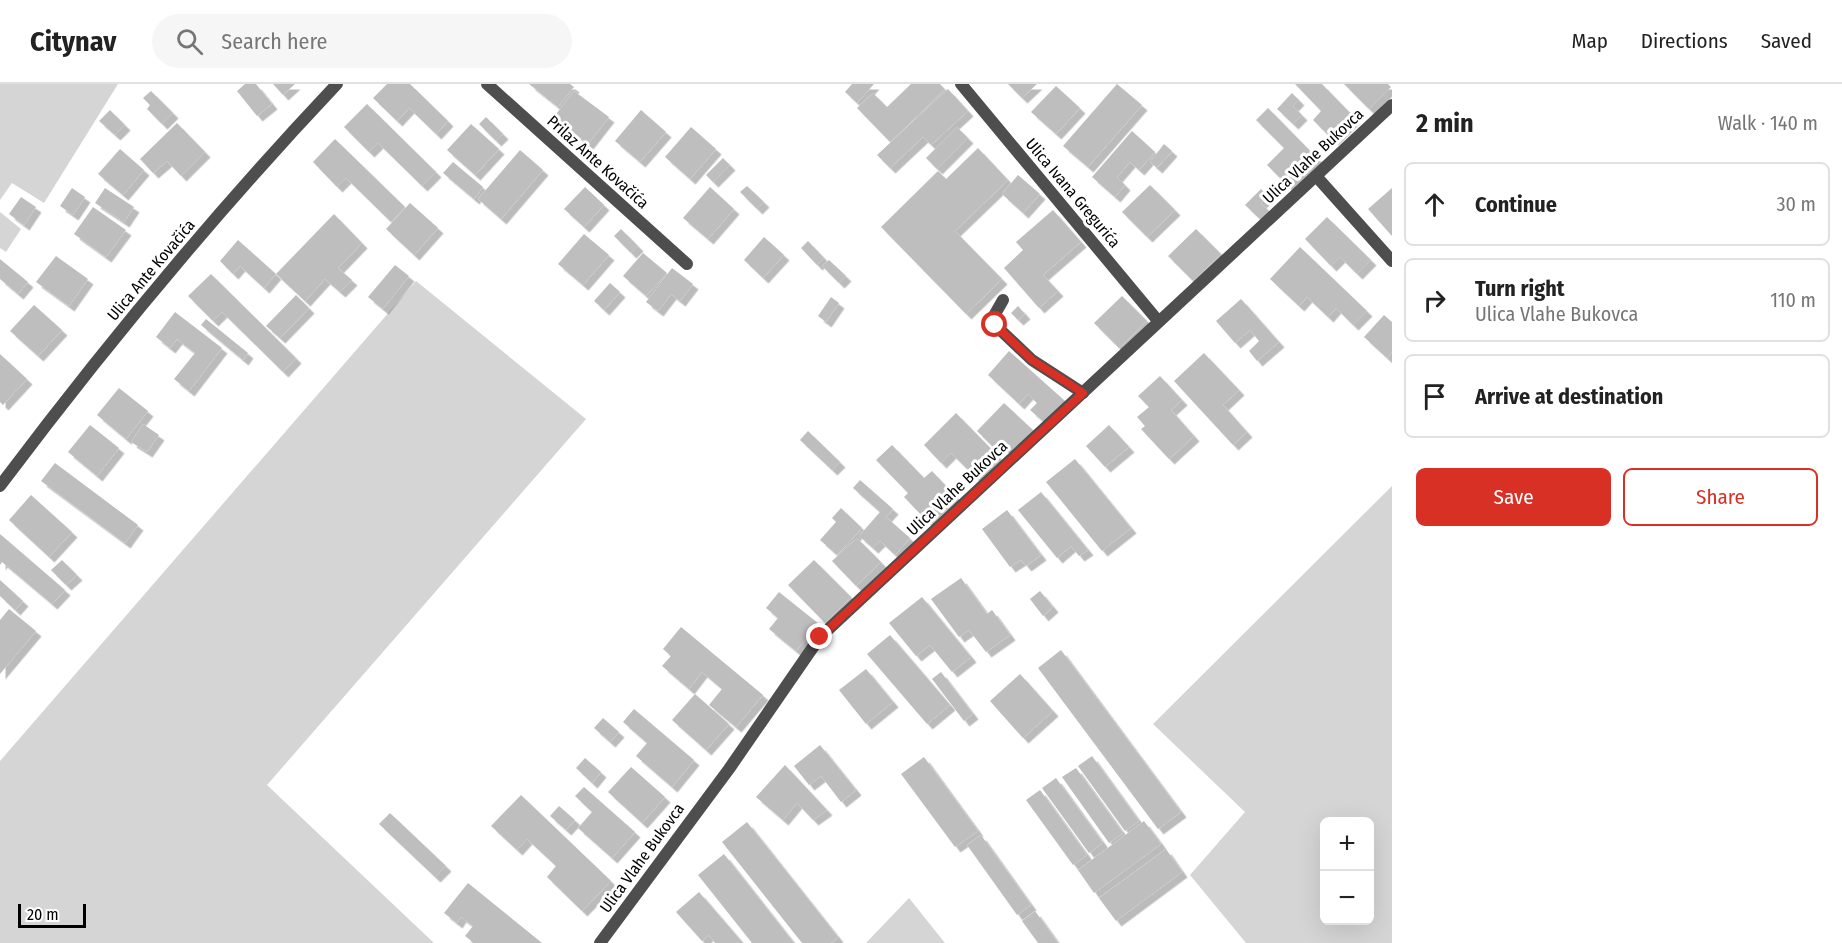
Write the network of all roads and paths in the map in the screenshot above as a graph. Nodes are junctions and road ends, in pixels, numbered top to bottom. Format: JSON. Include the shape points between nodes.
{"nodes":[{"id":1,"x":337,"y":84,"type":"edge"},
{"id":2,"x":487,"y":84,"type":"edge"},
{"id":3,"x":961,"y":84,"type":"edge"},
{"id":4,"x":1392,"y":105,"type":"edge"},
{"id":5,"x":1316,"y":176,"type":"junction"},
{"id":6,"x":1392,"y":261,"type":"edge"},
{"id":7,"x":687,"y":264,"type":"dead end"},
{"id":8,"x":1003,"y":300,"type":"dead end"},
{"id":9,"x":1160,"y":322,"type":"junction"},
{"id":10,"x":1083,"y":393,"type":"junction"},
{"id":11,"x":0,"y":486,"type":"edge"},
{"id":12,"x":600,"y":943,"type":"edge"}],
"edges":[{"from":1,"to":11,"type":"street","name":"Ulica Ante Kovačića","via":[[170,270]]},
{"from":2,"to":7,"type":"street","name":"Prilaz Ante Kovačića"},
{"from":3,"to":9,"type":"street","name":"Ulica Ivana Gregurića"},
{"from":4,"to":5,"type":"street","name":"Ulica Vlahe Bukovca"},
{"from":5,"to":6,"type":"street"},
{"from":5,"to":9,"type":"street","name":"Ulica Vlahe Bukovca"},
{"from":8,"to":10,"type":"street","via":[[995,314],[995,325],[1032,360]]},
{"from":9,"to":10,"type":"street","name":"Ulica Vlahe Bukovca"},
{"from":10,"to":12,"type":"street","name":"Ulica Vlahe Bukovca","via":[[820,637],[729,769]]}]}
